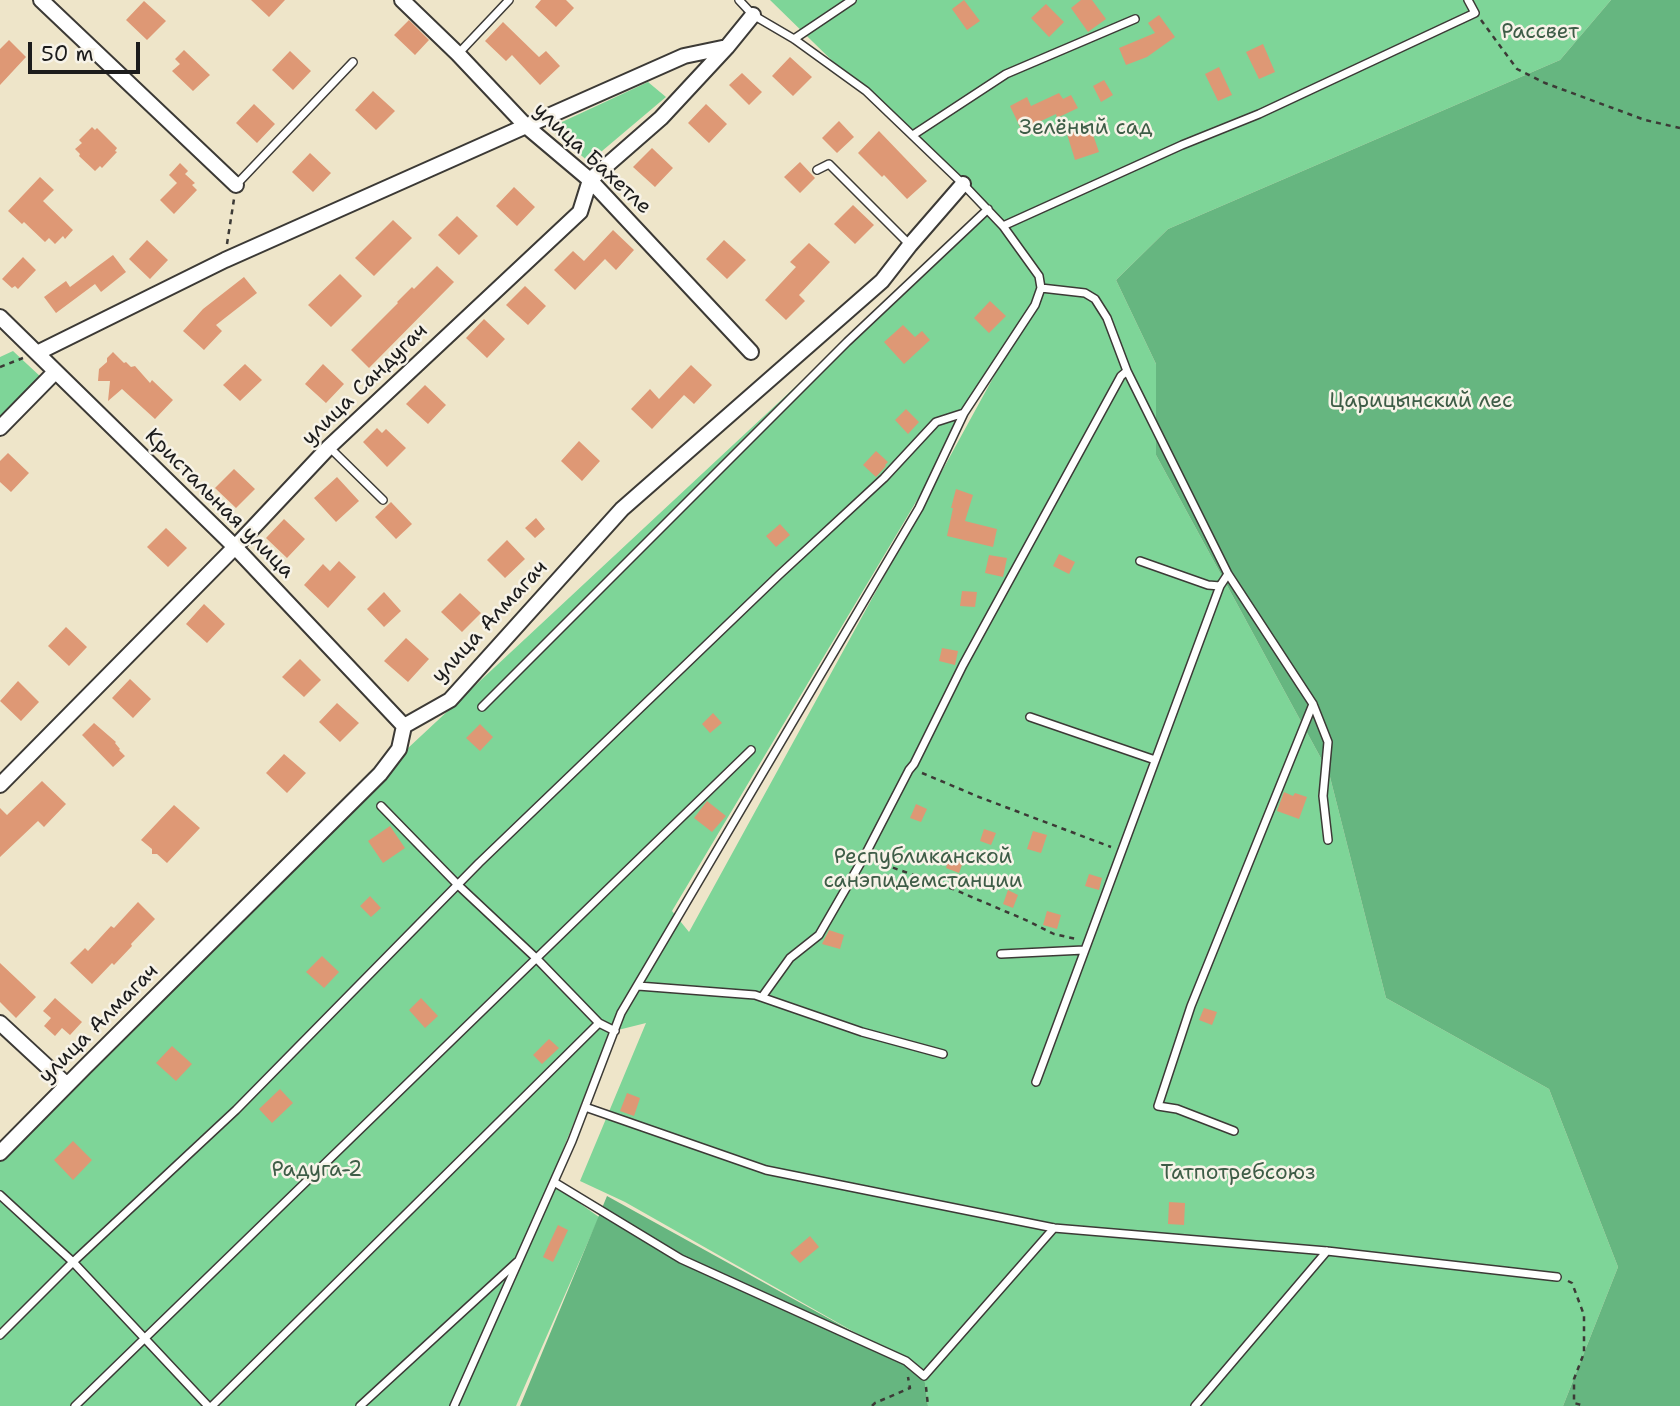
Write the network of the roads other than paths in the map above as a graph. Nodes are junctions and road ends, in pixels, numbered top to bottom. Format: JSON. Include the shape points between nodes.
{"nodes":[{"id":1,"x":41,"y":0,"type":"edge"},
{"id":2,"x":402,"y":0,"type":"edge"},
{"id":3,"x":509,"y":0,"type":"edge"},
{"id":4,"x":739,"y":0,"type":"edge"},
{"id":5,"x":852,"y":0,"type":"edge"},
{"id":6,"x":1468,"y":0,"type":"edge"},
{"id":7,"x":753,"y":15,"type":"junction"},
{"id":8,"x":1135,"y":19,"type":"dead end"},
{"id":9,"x":794,"y":39,"type":"junction"},
{"id":10,"x":727,"y":47,"type":"junction"},
{"id":11,"x":458,"y":54,"type":"junction"},
{"id":12,"x":353,"y":62,"type":"dead end"},
{"id":13,"x":526,"y":126,"type":"junction"},
{"id":14,"x":913,"y":135,"type":"junction"},
{"id":15,"x":817,"y":170,"type":"dead end"},
{"id":16,"x":590,"y":180,"type":"junction"},
{"id":17,"x":963,"y":184,"type":"junction"},
{"id":18,"x":236,"y":185,"type":"joint"},
{"id":19,"x":988,"y":209,"type":"junction"},
{"id":20,"x":1003,"y":226,"type":"junction"},
{"id":21,"x":910,"y":245,"type":"junction"},
{"id":22,"x":1041,"y":288,"type":"junction"},
{"id":23,"x":0,"y":317,"type":"edge"},
{"id":24,"x":37,"y":352,"type":"junction"},
{"id":25,"x":751,"y":352,"type":"dead end"},
{"id":26,"x":1127,"y":371,"type":"junction"},
{"id":27,"x":55,"y":372,"type":"junction"},
{"id":28,"x":964,"y":413,"type":"junction"},
{"id":29,"x":0,"y":428,"type":"edge"},
{"id":30,"x":329,"y":447,"type":"junction"},
{"id":31,"x":383,"y":500,"type":"dead end"},
{"id":32,"x":235,"y":547,"type":"junction"},
{"id":33,"x":1140,"y":561,"type":"dead end"},
{"id":34,"x":1228,"y":574,"type":"junction"},
{"id":35,"x":1220,"y":586,"type":"junction"},
{"id":36,"x":1313,"y":704,"type":"junction"},
{"id":37,"x":482,"y":707,"type":"dead end"},
{"id":38,"x":1031,"y":717,"type":"dead end"},
{"id":39,"x":404,"y":726,"type":"junction"},
{"id":40,"x":751,"y":750,"type":"dead end"},
{"id":41,"x":1155,"y":760,"type":"junction"},
{"id":42,"x":0,"y":785,"type":"edge"},
{"id":43,"x":381,"y":806,"type":"dead end"},
{"id":44,"x":1328,"y":840,"type":"dead end"},
{"id":45,"x":458,"y":885,"type":"junction"},
{"id":46,"x":1084,"y":950,"type":"junction"},
{"id":47,"x":1001,"y":954,"type":"dead end"},
{"id":48,"x":537,"y":959,"type":"junction"},
{"id":49,"x":638,"y":986,"type":"junction"},
{"id":50,"x":762,"y":997,"type":"junction"},
{"id":51,"x":0,"y":1023,"type":"edge"},
{"id":52,"x":599,"y":1023,"type":"junction"},
{"id":53,"x":615,"y":1031,"type":"junction"},
{"id":54,"x":943,"y":1054,"type":"dead end"},
{"id":55,"x":1036,"y":1082,"type":"dead end"},
{"id":56,"x":67,"y":1085,"type":"junction"},
{"id":57,"x":585,"y":1107,"type":"junction"},
{"id":58,"x":1234,"y":1131,"type":"dead end"},
{"id":59,"x":0,"y":1153,"type":"edge"},
{"id":60,"x":554,"y":1182,"type":"junction"},
{"id":61,"x":0,"y":1195,"type":"edge"},
{"id":62,"x":1054,"y":1228,"type":"junction"},
{"id":63,"x":1327,"y":1251,"type":"junction"},
{"id":64,"x":520,"y":1258,"type":"junction"},
{"id":65,"x":72,"y":1262,"type":"junction"},
{"id":66,"x":1557,"y":1277,"type":"road end"},
{"id":67,"x":0,"y":1335,"type":"edge"},
{"id":68,"x":144,"y":1338,"type":"junction"},
{"id":69,"x":75,"y":1406,"type":"edge"},
{"id":70,"x":210,"y":1406,"type":"edge"},
{"id":71,"x":360,"y":1406,"type":"edge"},
{"id":72,"x":454,"y":1406,"type":"edge"},
{"id":73,"x":1195,"y":1406,"type":"edge"}],
"edges":[{"from":1,"to":18,"type":"street"},
{"from":2,"to":11,"type":"street","name":"улица Бахетле"},
{"from":3,"to":11,"type":"lane"},
{"from":4,"to":7,"type":"lane"},
{"from":5,"to":9,"type":"lane"},
{"from":6,"to":20,"type":"lane","via":[[1475,13]]},
{"from":7,"to":9,"type":"lane"},
{"from":7,"to":10,"type":"street"},
{"from":8,"to":14,"type":"lane","via":[[1006,74]]},
{"from":9,"to":14,"type":"lane","via":[[866,90]]},
{"from":10,"to":13,"type":"street","via":[[684,56]]},
{"from":10,"to":16,"type":"street","via":[[661,118]]},
{"from":11,"to":13,"type":"street","name":"улица Бахетле"},
{"from":12,"to":18,"type":"lane"},
{"from":13,"to":16,"type":"street","name":"улица Бахетле"},
{"from":13,"to":24,"type":"street","via":[[225,260]]},
{"from":14,"to":17,"type":"lane"},
{"from":15,"to":21,"type":"lane","via":[[829,164]]},
{"from":16,"to":25,"type":"street","name":"улица Бахетле"},
{"from":16,"to":30,"type":"street","name":"улица Сандугач","via":[[580,212]]},
{"from":17,"to":19,"type":"lane"},
{"from":17,"to":21,"type":"street","name":"улица Алмагач"},
{"from":19,"to":20,"type":"lane"},
{"from":19,"to":37,"type":"lane","via":[[847,342]]},
{"from":20,"to":22,"type":"lane","via":[[1039,276]]},
{"from":21,"to":39,"type":"street","name":"улица Алмагач","via":[[882,281],[622,509],[450,699]]},
{"from":22,"to":26,"type":"lane","via":[[1086,293],[1095,299]]},
{"from":22,"to":28,"type":"lane","via":[[1035,305]]},
{"from":23,"to":24,"type":"street","name":"Кристальная улица"},
{"from":24,"to":27,"type":"street","name":"Кристальная улица"},
{"from":26,"to":34,"type":"lane"},
{"from":26,"to":50,"type":"lane","via":[[819,935],[790,958]]},
{"from":27,"to":29,"type":"street"},
{"from":27,"to":32,"type":"street","name":"Кристальная улица"},
{"from":28,"to":45,"type":"lane","via":[[936,422],[884,478]]},
{"from":28,"to":49,"type":"lane","via":[[919,508]]},
{"from":30,"to":31,"type":"lane"},
{"from":30,"to":32,"type":"street","name":"улица Сандугач"},
{"from":32,"to":39,"type":"street","name":"Кристальная улица"},
{"from":32,"to":42,"type":"street","name":"улица Сандугач"},
{"from":33,"to":35,"type":"lane"},
{"from":34,"to":35,"type":"lane"},
{"from":34,"to":36,"type":"lane"},
{"from":35,"to":41,"type":"lane"},
{"from":36,"to":44,"type":"lane","via":[[1328,742],[1323,796]]},
{"from":36,"to":58,"type":"lane","via":[[1191,1006],[1158,1106]]},
{"from":38,"to":41,"type":"lane"},
{"from":39,"to":56,"type":"street","name":"улица Алмагач","via":[[398,749],[380,774]]},
{"from":40,"to":48,"type":"lane"},
{"from":41,"to":46,"type":"lane"},
{"from":43,"to":45,"type":"lane"},
{"from":45,"to":48,"type":"lane"},
{"from":45,"to":65,"type":"lane","via":[[236,1110]]},
{"from":46,"to":47,"type":"lane"},
{"from":46,"to":55,"type":"lane"},
{"from":48,"to":52,"type":"lane"},
{"from":48,"to":68,"type":"lane"},
{"from":49,"to":50,"type":"lane"},
{"from":49,"to":53,"type":"lane"},
{"from":50,"to":54,"type":"lane"},
{"from":51,"to":56,"type":"street"},
{"from":52,"to":53,"type":"lane"},
{"from":52,"to":70,"type":"lane"},
{"from":53,"to":57,"type":"lane"},
{"from":56,"to":59,"type":"street","name":"улица Алмагач"},
{"from":57,"to":60,"type":"lane"},
{"from":57,"to":62,"type":"lane","via":[[766,1170]]},
{"from":60,"to":62,"type":"lane","via":[[681,1259],[906,1361],[924,1377]]},
{"from":60,"to":64,"type":"lane"},
{"from":61,"to":65,"type":"lane"},
{"from":62,"to":63,"type":"lane"},
{"from":63,"to":66,"type":"lane"},
{"from":63,"to":73,"type":"lane"},
{"from":64,"to":71,"type":"lane"},
{"from":64,"to":72,"type":"lane"},
{"from":65,"to":67,"type":"lane"},
{"from":65,"to":68,"type":"lane"},
{"from":68,"to":69,"type":"lane"},
{"from":68,"to":70,"type":"lane"}]}
